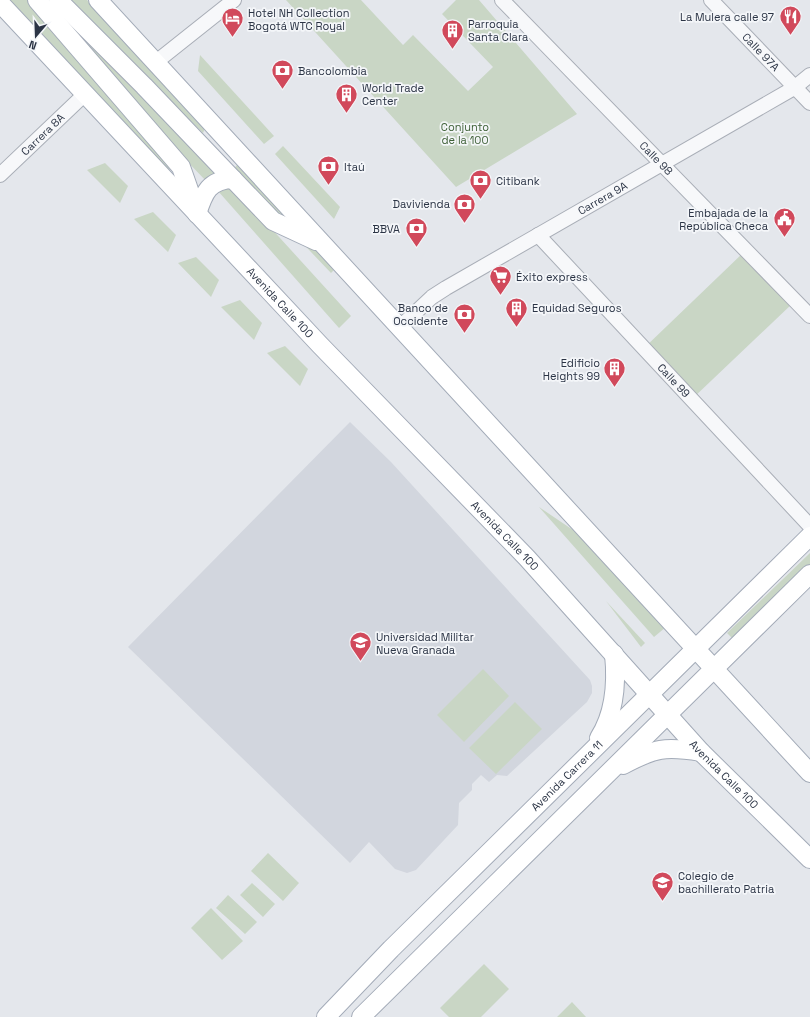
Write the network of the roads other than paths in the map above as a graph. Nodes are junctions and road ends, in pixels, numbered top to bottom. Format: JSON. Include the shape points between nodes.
{"nodes":[{"id":1,"x":37,"y":0,"type":"edge"},
{"id":2,"x":58,"y":0,"type":"edge"},
{"id":3,"x":98,"y":0,"type":"edge"},
{"id":4,"x":234,"y":0,"type":"edge"},
{"id":5,"x":502,"y":0,"type":"edge"},
{"id":6,"x":711,"y":0,"type":"edge"},
{"id":7,"x":0,"y":3,"type":"edge"},
{"id":8,"x":156,"y":62,"type":"junction"},
{"id":9,"x":810,"y":75,"type":"edge"},
{"id":10,"x":794,"y":88,"type":"junction"},
{"id":11,"x":85,"y":94,"type":"junction"},
{"id":12,"x":810,"y":103,"type":"edge"},
{"id":13,"x":203,"y":148,"type":"junction"},
{"id":14,"x":242,"y":156,"type":"junction"},
{"id":15,"x":662,"y":163,"type":"junction"},
{"id":16,"x":0,"y":175,"type":"edge"},
{"id":17,"x":233,"y":179,"type":"junction"},
{"id":18,"x":197,"y":214,"type":"junction"},
{"id":19,"x":538,"y":235,"type":"junction"},
{"id":20,"x":324,"y":245,"type":"junction"},
{"id":21,"x":810,"y":316,"type":"edge"},
{"id":22,"x":400,"y":327,"type":"junction"},
{"id":23,"x":810,"y":526,"type":"edge"},
{"id":24,"x":810,"y":536,"type":"edge"},
{"id":25,"x":810,"y":574,"type":"edge"},
{"id":26,"x":696,"y":648,"type":"junction"},
{"id":27,"x":614,"y":654,"type":"junction"},
{"id":28,"x":713,"y":668,"type":"junction"},
{"id":29,"x":650,"y":694,"type":"junction"},
{"id":30,"x":667,"y":714,"type":"junction"},
{"id":31,"x":592,"y":751,"type":"junction"},
{"id":32,"x":701,"y":752,"type":"junction"},
{"id":33,"x":810,"y":773,"type":"edge"},
{"id":34,"x":602,"y":778,"type":"junction"},
{"id":35,"x":810,"y":859,"type":"edge"},
{"id":36,"x":326,"y":1017,"type":"edge"},
{"id":37,"x":361,"y":1017,"type":"edge"}],
"edges":[{"from":1,"to":18,"type":"main road","name":"Avenida Calle 100","via":[[181,167]]},
{"from":2,"to":13,"type":"main road"},
{"from":3,"to":8,"type":"main road"},
{"from":4,"to":8,"type":"street"},
{"from":5,"to":15,"type":"street","name":"Calle 98"},
{"from":6,"to":10,"type":"street","name":"Calle 97A"},
{"from":7,"to":11,"type":"main road","name":"Avenida Calle 100"},
{"from":8,"to":14,"type":"main road"},
{"from":9,"to":10,"type":"street","name":"Carrera 9A"},
{"from":10,"to":12,"type":"street","name":"Calle 97A"},
{"from":10,"to":15,"type":"street","name":"Carrera 9A"},
{"from":11,"to":16,"type":"street","name":"Carrera 8A"},
{"from":11,"to":18,"type":"main road","name":"Avenida Calle 100"},
{"from":13,"to":14,"type":"main road"},
{"from":13,"to":17,"type":"main road"},
{"from":14,"to":20,"type":"main road"},
{"from":15,"to":19,"type":"street","name":"Carrera 9A"},
{"from":15,"to":21,"type":"street","name":"Calle 98"},
{"from":17,"to":18,"type":"main road","via":[[223,179],[214,183],[203,198]]},
{"from":17,"to":20,"type":"main road","via":[[273,221]]},
{"from":18,"to":27,"type":"main road","name":"Avenida Calle 100","via":[[527,558]]},
{"from":19,"to":22,"type":"street","name":"Carrera 9A","via":[[437,294]]},
{"from":19,"to":23,"type":"street","name":"Calle 99"},
{"from":20,"to":22,"type":"main road"},
{"from":22,"to":26,"type":"main road"},
{"from":24,"to":26,"type":"main road","name":"Avenida Carrera 11"},
{"from":25,"to":28,"type":"main road"},
{"from":26,"to":28,"type":"main road"},
{"from":26,"to":29,"type":"main road","name":"Avenida Carrera 11"},
{"from":27,"to":29,"type":"main road","name":"Avenida Calle 100"},
{"from":27,"to":31,"type":"main road","via":[[616,682],[613,702],[602,734]]},
{"from":28,"to":30,"type":"main road"},
{"from":28,"to":33,"type":"main road"},
{"from":29,"to":30,"type":"main road","name":"Avenida Calle 100"},
{"from":29,"to":31,"type":"main road","name":"Avenida Carrera 11"},
{"from":30,"to":32,"type":"main road","name":"Avenida Calle 100"},
{"from":30,"to":34,"type":"main road"},
{"from":31,"to":36,"type":"main road","name":"Avenida Carrera 11","via":[[391,949]]},
{"from":32,"to":34,"type":"main road","via":[[667,748],[655,750]]},
{"from":32,"to":35,"type":"main road","name":"Avenida Calle 100"},
{"from":34,"to":37,"type":"main road"}]}
